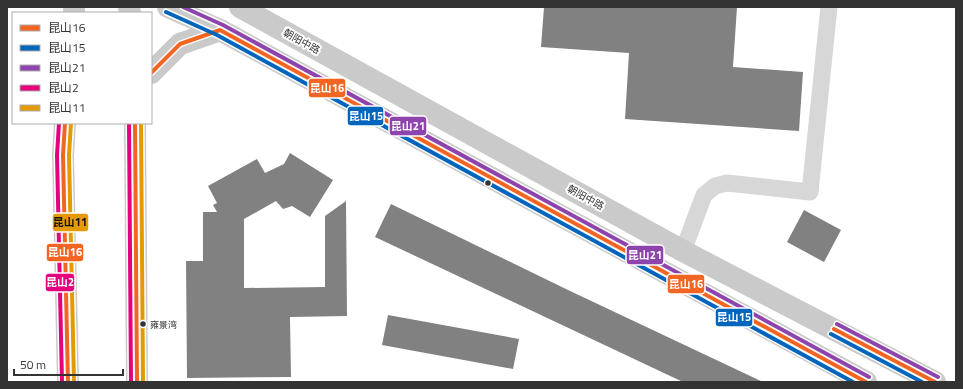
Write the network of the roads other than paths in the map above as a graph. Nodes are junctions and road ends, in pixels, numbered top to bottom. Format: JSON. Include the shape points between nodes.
{"nodes":[{"id":1,"x":168,"y":7,"type":"edge"},
{"id":2,"x":240,"y":7,"type":"edge"},
{"id":3,"x":829,"y":7,"type":"edge"},
{"id":4,"x":220,"y":30,"type":"junction"},
{"id":5,"x":152,"y":72,"type":"edge"},
{"id":6,"x":66,"y":124,"type":"edge"},
{"id":7,"x":135,"y":124,"type":"edge"},
{"id":8,"x":683,"y":251,"type":"junction"},
{"id":9,"x":68,"y":382,"type":"edge"},
{"id":10,"x":136,"y":382,"type":"edge"},
{"id":11,"x":866,"y":382,"type":"edge"},
{"id":12,"x":935,"y":382,"type":"edge"}],
"edges":[{"from":1,"to":4,"type":"main road"},
{"from":2,"to":8,"type":"main road","name":"朝阳中路"},
{"from":3,"to":8,"type":"street","via":[[810,192],[726,183],[715,186],[704,195]]},
{"from":4,"to":5,"type":"main road","via":[[180,44]]},
{"from":4,"to":11,"type":"main road"},
{"from":6,"to":9,"type":"main road","via":[[63,155]]},
{"from":7,"to":10,"type":"main road"},
{"from":8,"to":12,"type":"main road","name":"朝阳中路"}]}
